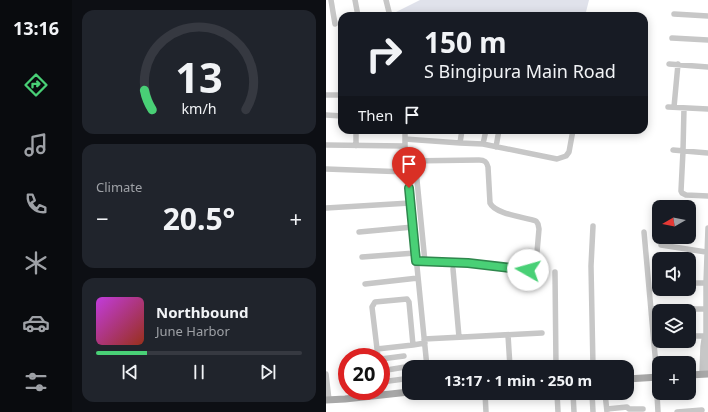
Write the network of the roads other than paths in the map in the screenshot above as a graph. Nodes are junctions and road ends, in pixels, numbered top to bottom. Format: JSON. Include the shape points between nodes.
{"nodes":[{"id":1,"x":331,"y":0,"type":"edge"},
{"id":2,"x":355,"y":0,"type":"edge"},
{"id":3,"x":386,"y":0,"type":"edge"},
{"id":4,"x":357,"y":12,"type":"edge"},
{"id":5,"x":389,"y":12,"type":"edge"},
{"id":6,"x":674,"y":14,"type":"dead end"},
{"id":7,"x":708,"y":16,"type":"edge"},
{"id":8,"x":335,"y":24,"type":"dead end"},
{"id":9,"x":672,"y":38,"type":"dead end"},
{"id":10,"x":708,"y":40,"type":"edge"},
{"id":11,"x":669,"y":64,"type":"dead end"},
{"id":12,"x":678,"y":64,"type":"junction"},
{"id":13,"x":708,"y":67,"type":"edge"},
{"id":14,"x":326,"y":95,"type":"edge"},
{"id":15,"x":338,"y":96,"type":"edge"},
{"id":16,"x":668,"y":107,"type":"dead end"},
{"id":17,"x":674,"y":107,"type":"junction"},
{"id":18,"x":684,"y":108,"type":"junction"},
{"id":19,"x":708,"y":109,"type":"edge"},
{"id":20,"x":326,"y":115,"type":"edge"},
{"id":21,"x":338,"y":116,"type":"edge"},
{"id":22,"x":356,"y":134,"type":"edge"},
{"id":23,"x":405,"y":134,"type":"edge"},
{"id":24,"x":461,"y":134,"type":"edge"},
{"id":25,"x":485,"y":134,"type":"edge"},
{"id":26,"x":498,"y":134,"type":"edge"},
{"id":27,"x":572,"y":134,"type":"edge"},
{"id":28,"x":405,"y":139,"type":"junction"},
{"id":29,"x":460,"y":143,"type":"junction"},
{"id":30,"x":326,"y":144,"type":"edge"},
{"id":31,"x":483,"y":144,"type":"junction"},
{"id":32,"x":356,"y":146,"type":"junction"},
{"id":33,"x":405,"y":146,"type":"junction"},
{"id":34,"x":496,"y":146,"type":"junction"},
{"id":35,"x":672,"y":150,"type":"dead end"},
{"id":36,"x":683,"y":151,"type":"junction"},
{"id":37,"x":708,"y":153,"type":"edge"},
{"id":38,"x":406,"y":160,"type":"junction"},
{"id":39,"x":415,"y":160,"type":"junction"},
{"id":40,"x":326,"y":169,"type":"edge"},
{"id":41,"x":407,"y":172,"type":"junction"},
{"id":42,"x":708,"y":196,"type":"edge"},
{"id":43,"x":410,"y":203,"type":"junction"},
{"id":44,"x":326,"y":208,"type":"edge"},
{"id":45,"x":593,"y":226,"type":"dead end"},
{"id":46,"x":413,"y":227,"type":"junction"},
{"id":47,"x":708,"y":228,"type":"edge"},
{"id":48,"x":359,"y":232,"type":"dead end"},
{"id":49,"x":644,"y":232,"type":"dead end"},
{"id":50,"x":661,"y":245,"type":"dead end"},
{"id":51,"x":706,"y":252,"type":"junction"},
{"id":52,"x":415,"y":253,"type":"junction"},
{"id":53,"x":362,"y":257,"type":"dead end"},
{"id":54,"x":416,"y":261,"type":"junction"},
{"id":55,"x":425,"y":262,"type":"junction"},
{"id":56,"x":453,"y":269,"type":"dead end"},
{"id":57,"x":555,"y":272,"type":"dead end"},
{"id":58,"x":418,"y":278,"type":"junction"},
{"id":59,"x":696,"y":283,"type":"edge"},
{"id":60,"x":706,"y":283,"type":"junction"},
{"id":61,"x":365,"y":284,"type":"dead end"},
{"id":62,"x":707,"y":294,"type":"edge"},
{"id":63,"x":696,"y":308,"type":"edge"},
{"id":64,"x":706,"y":308,"type":"junction"},
{"id":65,"x":707,"y":324,"type":"edge"},
{"id":66,"x":542,"y":333,"type":"dead end"},
{"id":67,"x":508,"y":335,"type":"junction"},
{"id":68,"x":706,"y":335,"type":"junction"},
{"id":69,"x":696,"y":336,"type":"edge"},
{"id":70,"x":460,"y":337,"type":"junction"},
{"id":71,"x":425,"y":341,"type":"junction"},
{"id":72,"x":413,"y":345,"type":"junction"},
{"id":73,"x":377,"y":348,"type":"edge"},
{"id":74,"x":386,"y":348,"type":"edge"},
{"id":75,"x":404,"y":356,"type":"dead end"},
{"id":76,"x":655,"y":356,"type":"edge"},
{"id":77,"x":390,"y":358,"type":"edge"},
{"id":78,"x":427,"y":360,"type":"edge"},
{"id":79,"x":510,"y":360,"type":"edge"},
{"id":80,"x":556,"y":360,"type":"edge"},
{"id":81,"x":593,"y":360,"type":"edge"},
{"id":82,"x":402,"y":368,"type":"edge"},
{"id":83,"x":390,"y":370,"type":"edge"},
{"id":84,"x":326,"y":374,"type":"edge"},
{"id":85,"x":705,"y":374,"type":"edge"},
{"id":86,"x":652,"y":377,"type":"edge"},
{"id":87,"x":402,"y":379,"type":"edge"},
{"id":88,"x":634,"y":379,"type":"edge"},
{"id":89,"x":390,"y":382,"type":"edge"},
{"id":90,"x":402,"y":393,"type":"edge"},
{"id":91,"x":390,"y":394,"type":"edge"},
{"id":92,"x":338,"y":398,"type":"edge"},
{"id":93,"x":328,"y":400,"type":"edge"},
{"id":94,"x":485,"y":400,"type":"edge"},
{"id":95,"x":557,"y":400,"type":"edge"},
{"id":96,"x":574,"y":400,"type":"edge"},
{"id":97,"x":592,"y":400,"type":"edge"},
{"id":98,"x":606,"y":400,"type":"edge"},
{"id":99,"x":658,"y":400,"type":"edge"},
{"id":100,"x":642,"y":409,"type":"dead end"},
{"id":101,"x":607,"y":410,"type":"edge"},
{"id":102,"x":702,"y":410,"type":"dead end"},
{"id":103,"x":486,"y":412,"type":"edge"},
{"id":104,"x":558,"y":412,"type":"edge"},
{"id":105,"x":574,"y":412,"type":"edge"},
{"id":106,"x":593,"y":412,"type":"edge"},
{"id":107,"x":658,"y":412,"type":"edge"},
{"id":108,"x":677,"y":412,"type":"edge"}],
"edges":[{"from":1,"to":8,"type":"street"},
{"from":2,"to":4,"type":"street"},
{"from":3,"to":5,"type":"street"},
{"from":6,"to":7,"type":"street"},
{"from":9,"to":10,"type":"street"},
{"from":11,"to":12,"type":"street"},
{"from":12,"to":13,"type":"street"},
{"from":12,"to":17,"type":"street"},
{"from":14,"to":15,"type":"street"},
{"from":16,"to":17,"type":"street"},
{"from":17,"to":18,"type":"street"},
{"from":18,"to":19,"type":"street"},
{"from":18,"to":36,"type":"street"},
{"from":20,"to":21,"type":"street"},
{"from":22,"to":32,"type":"street"},
{"from":23,"to":28,"type":"street"},
{"from":24,"to":29,"type":"street"},
{"from":25,"to":31,"type":"street"},
{"from":26,"to":34,"type":"street"},
{"from":27,"to":34,"type":"street","via":[[569,152],[562,158],[553,159]]},
{"from":28,"to":29,"type":"street"},
{"from":28,"to":33,"type":"street"},
{"from":29,"to":31,"type":"street"},
{"from":30,"to":32,"type":"street"},
{"from":31,"to":34,"type":"street"},
{"from":32,"to":33,"type":"street"},
{"from":33,"to":38,"type":"street"},
{"from":35,"to":36,"type":"street"},
{"from":36,"to":37,"type":"street"},
{"from":36,"to":42,"type":"street","via":[[682,193]]},
{"from":38,"to":39,"type":"street"},
{"from":38,"to":41,"type":"street"},
{"from":39,"to":55,"type":"street"},
{"from":39,"to":55,"type":"street","via":[[485,161],[488,167],[492,206],[536,221],[539,229],[536,264],[532,269]]},
{"from":40,"to":41,"type":"street"},
{"from":41,"to":43,"type":"street"},
{"from":43,"to":44,"type":"street"},
{"from":43,"to":46,"type":"street"},
{"from":45,"to":81,"type":"street"},
{"from":46,"to":48,"type":"street"},
{"from":46,"to":52,"type":"street"},
{"from":47,"to":51,"type":"street"},
{"from":49,"to":76,"type":"street"},
{"from":50,"to":51,"type":"street"},
{"from":51,"to":60,"type":"street"},
{"from":52,"to":53,"type":"street"},
{"from":52,"to":54,"type":"street"},
{"from":54,"to":55,"type":"street"},
{"from":54,"to":58,"type":"street"},
{"from":56,"to":70,"type":"street"},
{"from":57,"to":80,"type":"street"},
{"from":58,"to":61,"type":"street"},
{"from":58,"to":71,"type":"street"},
{"from":59,"to":60,"type":"street"},
{"from":60,"to":62,"type":"street"},
{"from":62,"to":64,"type":"street"},
{"from":63,"to":64,"type":"street"},
{"from":64,"to":65,"type":"street"},
{"from":65,"to":68,"type":"street"},
{"from":66,"to":67,"type":"street"},
{"from":67,"to":70,"type":"street"},
{"from":67,"to":79,"type":"street"},
{"from":68,"to":69,"type":"street"},
{"from":68,"to":85,"type":"street"},
{"from":70,"to":71,"type":"street"},
{"from":71,"to":72,"type":"street"},
{"from":71,"to":78,"type":"street"},
{"from":72,"to":73,"type":"street","via":[[407,299],[375,302],[372,306]]},
{"from":72,"to":74,"type":"street"},
{"from":75,"to":77,"type":"street"},
{"from":82,"to":83,"type":"street"},
{"from":84,"to":93,"type":"street"},
{"from":86,"to":88,"type":"main road"},
{"from":87,"to":89,"type":"street"},
{"from":90,"to":91,"type":"main road"},
{"from":92,"to":93,"type":"main road"},
{"from":94,"to":103,"type":"street"},
{"from":95,"to":104,"type":"street"},
{"from":96,"to":105,"type":"street"},
{"from":97,"to":106,"type":"street"},
{"from":98,"to":101,"type":"street"},
{"from":99,"to":107,"type":"street"},
{"from":100,"to":101,"type":"street","via":[[626,407]]},
{"from":102,"to":108,"type":"street"}]}
